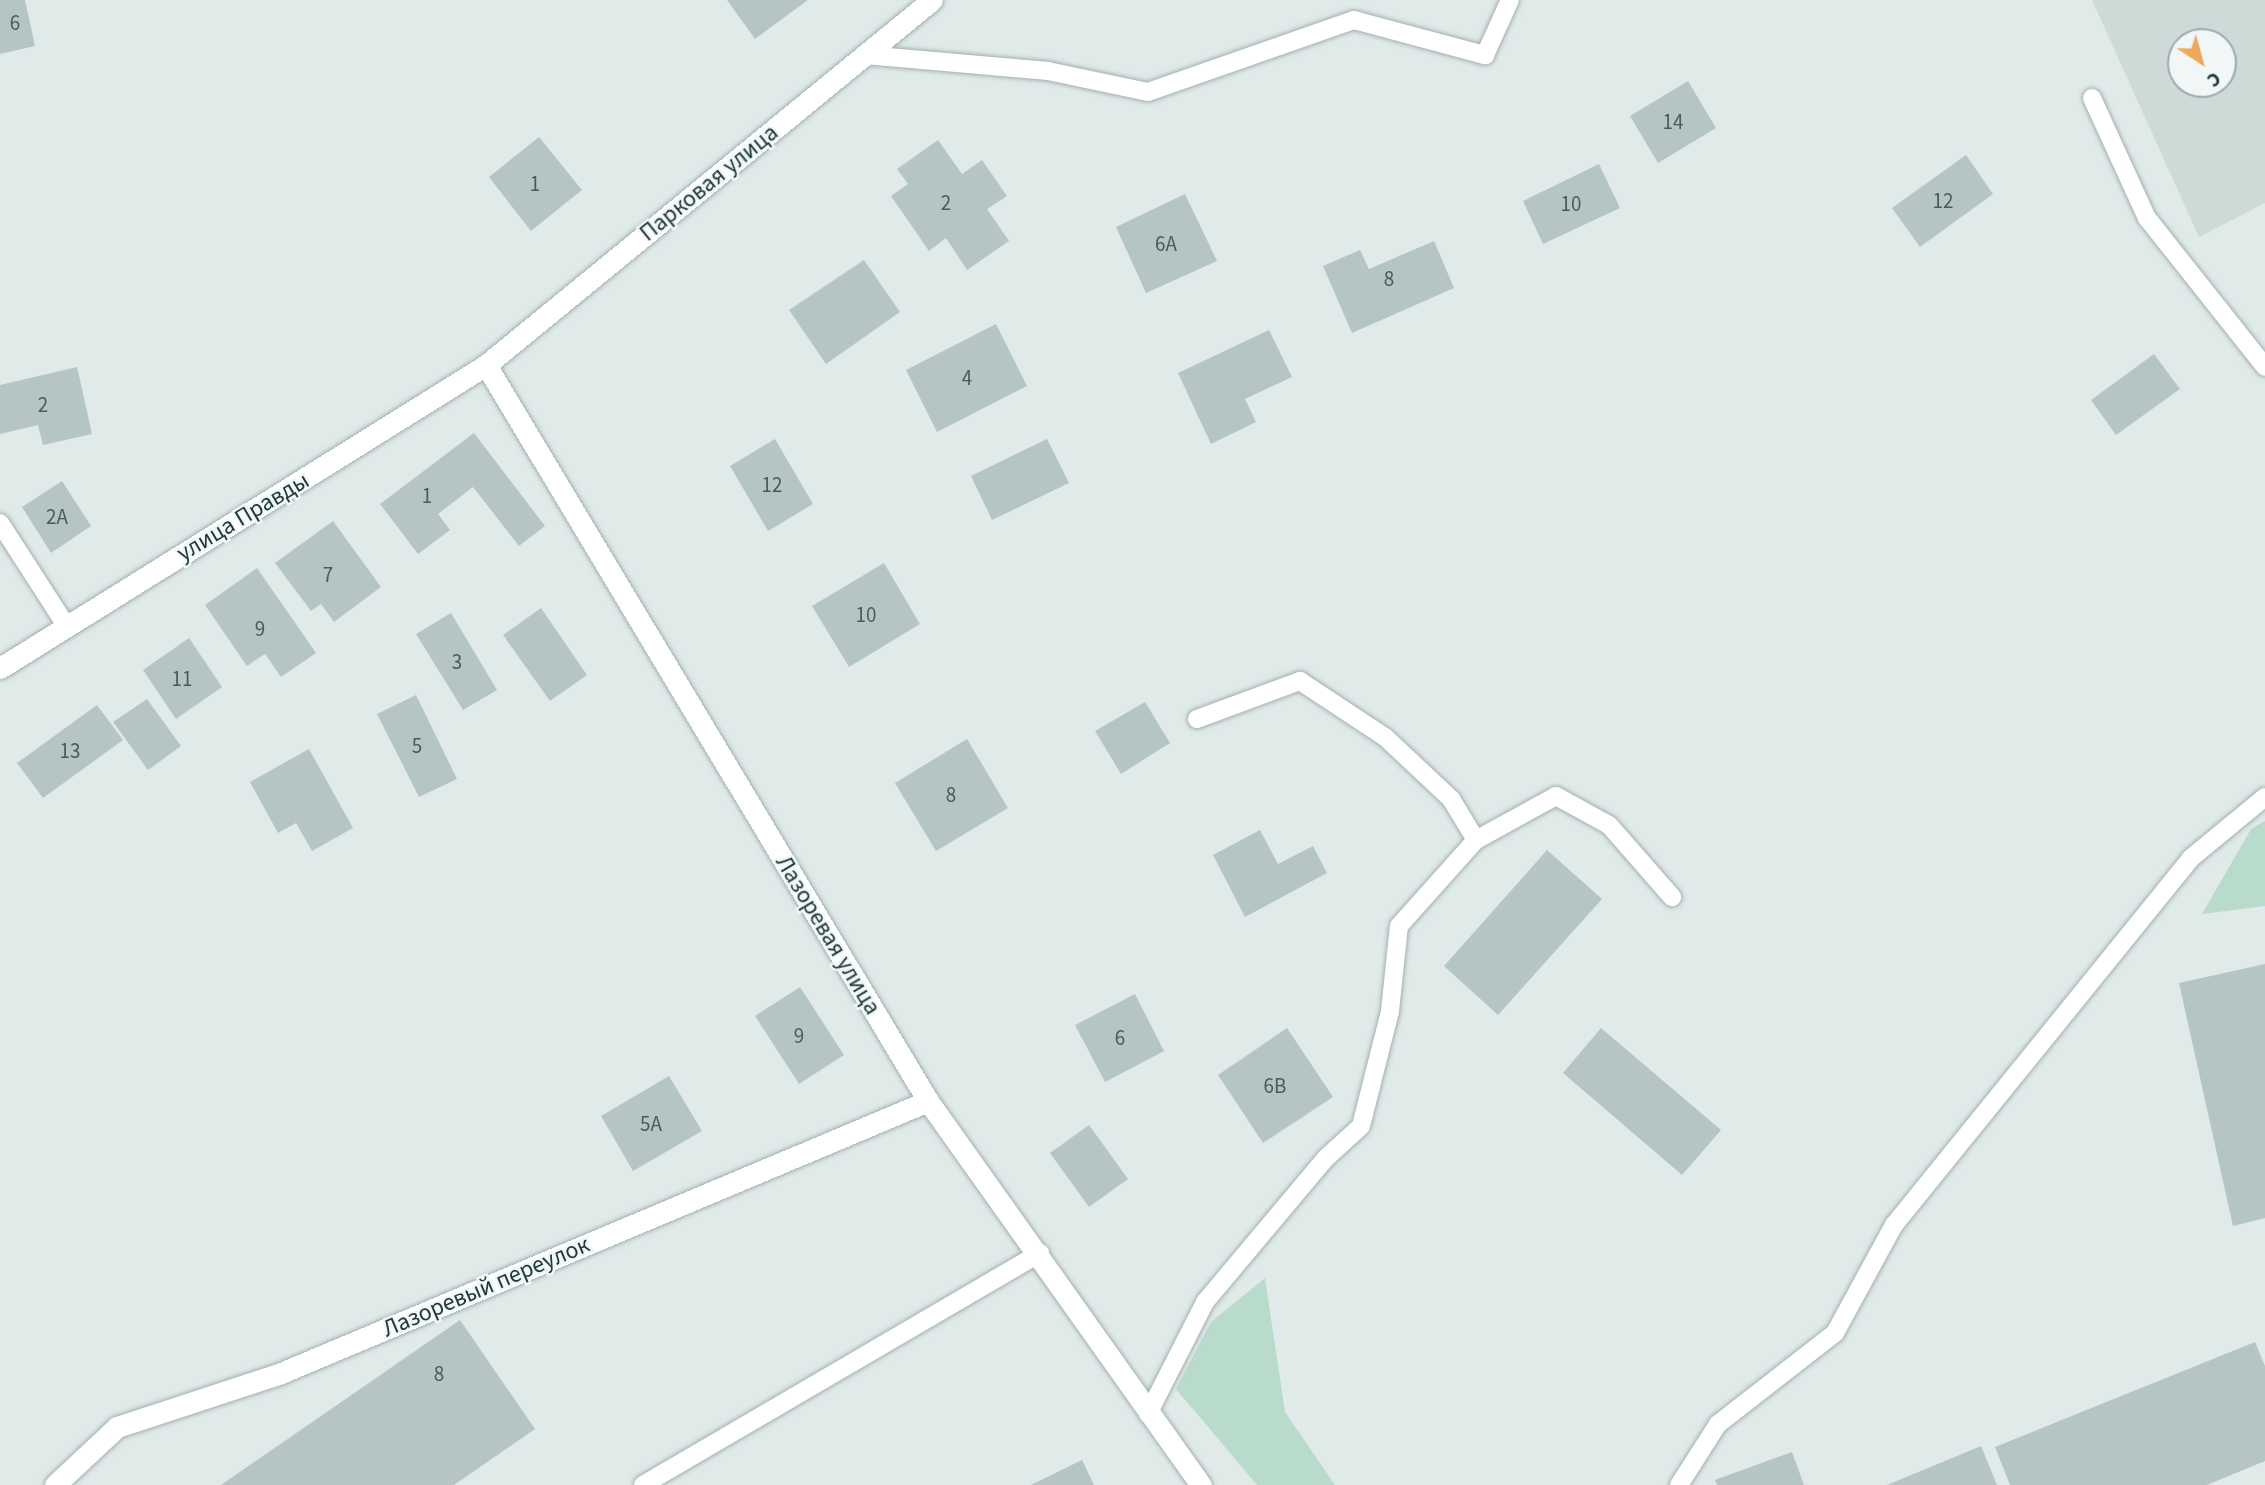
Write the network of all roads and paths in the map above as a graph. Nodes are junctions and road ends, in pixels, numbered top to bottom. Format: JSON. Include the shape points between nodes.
{"nodes":[{"id":1,"x":932,"y":0,"type":"edge"},
{"id":2,"x":1510,"y":0,"type":"edge"},
{"id":3,"x":865,"y":55,"type":"junction"},
{"id":4,"x":2092,"y":99,"type":"dead end"},
{"id":5,"x":486,"y":365,"type":"junction"},
{"id":6,"x":2265,"y":367,"type":"edge"},
{"id":7,"x":0,"y":523,"type":"edge"},
{"id":8,"x":65,"y":624,"type":"junction"},
{"id":9,"x":0,"y":668,"type":"edge"},
{"id":10,"x":1198,"y":719,"type":"dead end"},
{"id":11,"x":2265,"y":797,"type":"edge"},
{"id":12,"x":1476,"y":840,"type":"junction"},
{"id":13,"x":1672,"y":897,"type":"dead end"},
{"id":14,"x":928,"y":1101,"type":"junction"},
{"id":15,"x":1040,"y":1253,"type":"junction"},
{"id":16,"x":1148,"y":1414,"type":"junction"},
{"id":17,"x":55,"y":1485,"type":"edge"},
{"id":18,"x":643,"y":1485,"type":"edge"},
{"id":19,"x":1201,"y":1485,"type":"edge"},
{"id":20,"x":1679,"y":1485,"type":"edge"}],
"edges":[{"from":1,"to":3,"type":"street","name":"Парковая улица"},
{"from":2,"to":3,"type":"lane","via":[[1485,55],[1354,20],[1148,92],[1048,71]]},
{"from":3,"to":5,"type":"street","name":"Парковая улица"},
{"from":4,"to":6,"type":"lane","via":[[2147,218]]},
{"from":5,"to":8,"type":"street","name":"улица Правды"},
{"from":5,"to":14,"type":"street","name":"Лазоревая улица"},
{"from":7,"to":8,"type":"lane"},
{"from":8,"to":9,"type":"street","name":"улица Правды"},
{"from":10,"to":12,"type":"lane","via":[[1300,681],[1385,737],[1451,799]]},
{"from":11,"to":20,"type":"lane","via":[[2191,858],[1894,1225],[1835,1333],[1718,1424]]},
{"from":12,"to":13,"type":"lane","via":[[1556,796],[1609,825]]},
{"from":12,"to":16,"type":"lane","via":[[1399,926],[1390,1011],[1361,1126],[1326,1158],[1205,1302]]},
{"from":14,"to":15,"type":"street","name":"Лазоревая улица"},
{"from":14,"to":17,"type":"street","name":"Лазоревый переулок","via":[[281,1373],[117,1427]]},
{"from":15,"to":16,"type":"street","name":"Лазоревая улица"},
{"from":15,"to":18,"type":"lane"},
{"from":16,"to":19,"type":"street","name":"Лазоревая улица"}]}
